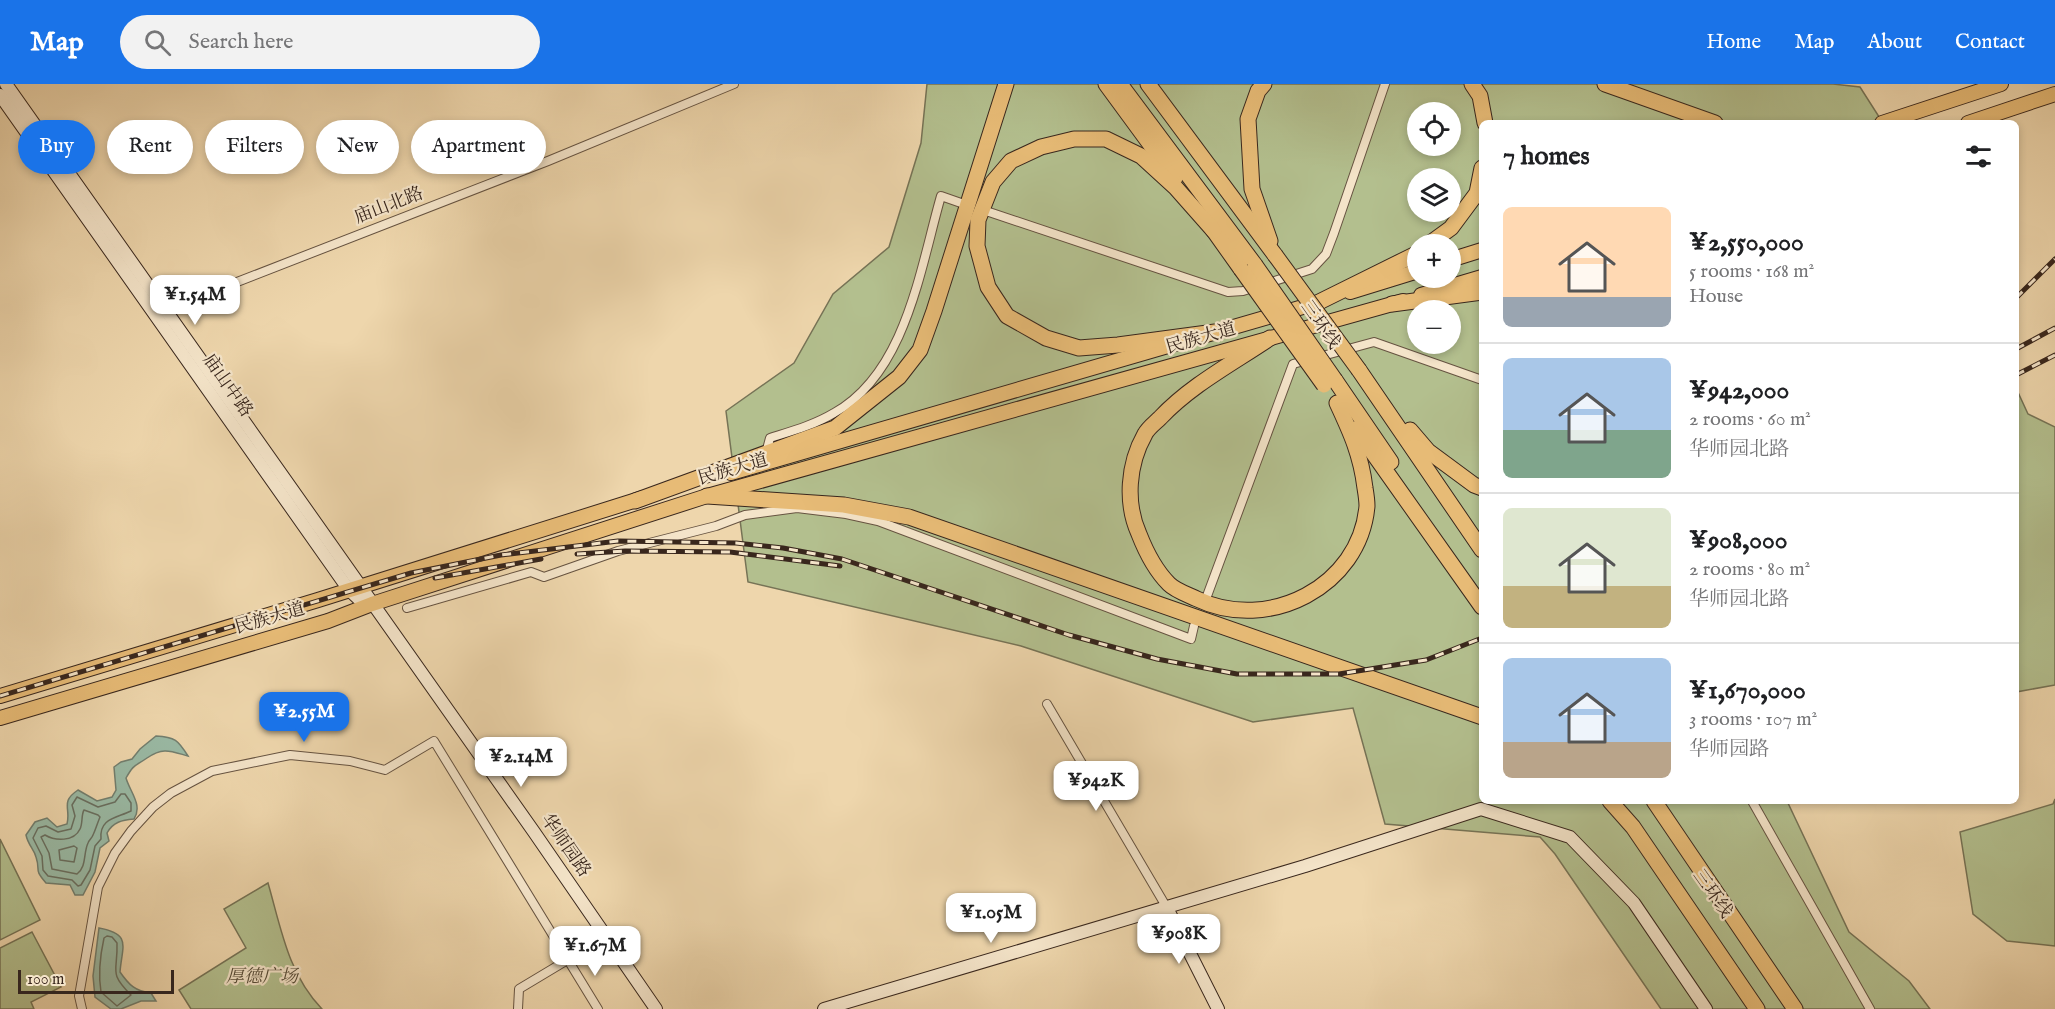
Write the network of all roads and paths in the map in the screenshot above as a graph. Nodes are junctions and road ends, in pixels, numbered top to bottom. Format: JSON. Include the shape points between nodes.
{"nodes":[{"id":1,"x":6,"y":84,"type":"edge"},
{"id":2,"x":734,"y":84,"type":"edge"},
{"id":3,"x":1006,"y":84,"type":"edge"},
{"id":4,"x":1106,"y":84,"type":"edge"},
{"id":5,"x":1120,"y":84,"type":"edge"},
{"id":6,"x":1148,"y":84,"type":"edge"},
{"id":7,"x":1264,"y":84,"type":"edge"},
{"id":8,"x":1385,"y":84,"type":"edge"},
{"id":9,"x":1472,"y":84,"type":"edge"},
{"id":10,"x":1605,"y":84,"type":"edge"},
{"id":11,"x":2001,"y":84,"type":"edge"},
{"id":12,"x":2055,"y":94,"type":"edge"},
{"id":13,"x":0,"y":95,"type":"edge"},
{"id":14,"x":2038,"y":100,"type":"junction"},
{"id":15,"x":2055,"y":103,"type":"edge"},
{"id":16,"x":1484,"y":120,"type":"edge"},
{"id":17,"x":1707,"y":120,"type":"edge"},
{"id":18,"x":1891,"y":120,"type":"edge"},
{"id":19,"x":1977,"y":120,"type":"edge"},
{"id":20,"x":1479,"y":183,"type":"edge"},
{"id":21,"x":961,"y":203,"type":"dead end"},
{"id":22,"x":989,"y":212,"type":"dead end"},
{"id":23,"x":1214,"y":231,"type":"junction"},
{"id":24,"x":1443,"y":234,"type":"edge"},
{"id":25,"x":1479,"y":251,"type":"edge"},
{"id":26,"x":1275,"y":255,"type":"junction"},
{"id":27,"x":1461,"y":257,"type":"edge"},
{"id":28,"x":1407,"y":258,"type":"edge"},
{"id":29,"x":1248,"y":267,"type":"junction"},
{"id":30,"x":1407,"y":274,"type":"edge"},
{"id":31,"x":1479,"y":278,"type":"edge"},
{"id":32,"x":1479,"y":292,"type":"edge"},
{"id":33,"x":1317,"y":303,"type":"junction"},
{"id":34,"x":1392,"y":304,"type":"junction"},
{"id":35,"x":160,"y":312,"type":"junction"},
{"id":36,"x":1215,"y":332,"type":"junction"},
{"id":37,"x":1270,"y":338,"type":"junction"},
{"id":38,"x":1359,"y":370,"type":"junction"},
{"id":39,"x":1479,"y":379,"type":"edge"},
{"id":40,"x":1330,"y":383,"type":"junction"},
{"id":41,"x":1337,"y":403,"type":"junction"},
{"id":42,"x":766,"y":453,"type":"junction"},
{"id":43,"x":1479,"y":487,"type":"edge"},
{"id":44,"x":707,"y":496,"type":"junction"},
{"id":45,"x":635,"y":501,"type":"junction"},
{"id":46,"x":1479,"y":546,"type":"edge"},
{"id":47,"x":354,"y":589,"type":"junction"},
{"id":48,"x":1479,"y":590,"type":"edge"},
{"id":49,"x":1207,"y":596,"type":"dead end"},
{"id":50,"x":1479,"y":603,"type":"edge"},
{"id":51,"x":369,"y":605,"type":"junction"},
{"id":52,"x":407,"y":608,"type":"dead end"},
{"id":53,"x":1194,"y":626,"type":"dead end"},
{"id":54,"x":0,"y":696,"type":"edge"},
{"id":55,"x":1047,"y":704,"type":"dead end"},
{"id":56,"x":1479,"y":716,"type":"edge"},
{"id":57,"x":0,"y":718,"type":"edge"},
{"id":58,"x":1614,"y":804,"type":"edge"},
{"id":59,"x":1617,"y":804,"type":"edge"},
{"id":60,"x":1627,"y":804,"type":"edge"},
{"id":61,"x":1656,"y":804,"type":"edge"},
{"id":62,"x":1666,"y":804,"type":"edge"},
{"id":63,"x":1754,"y":804,"type":"edge"},
{"id":64,"x":1633,"y":827,"type":"junction"},
{"id":65,"x":1167,"y":908,"type":"junction"},
{"id":66,"x":1761,"y":957,"type":"junction"},
{"id":67,"x":568,"y":959,"type":"junction"},
{"id":68,"x":656,"y":1007,"type":"edge"},
{"id":69,"x":82,"y":1009,"type":"edge"},
{"id":70,"x":518,"y":1009,"type":"edge"},
{"id":71,"x":598,"y":1009,"type":"edge"},
{"id":72,"x":824,"y":1009,"type":"edge"},
{"id":73,"x":1218,"y":1009,"type":"edge"},
{"id":74,"x":1706,"y":1009,"type":"edge"},
{"id":75,"x":1756,"y":1009,"type":"edge"},
{"id":76,"x":1768,"y":1009,"type":"edge"},
{"id":77,"x":1795,"y":1009,"type":"edge"},
{"id":78,"x":1870,"y":1009,"type":"edge"}],
"edges":[{"from":1,"to":35,"type":"main road","name":"庙山中路"},
{"from":2,"to":35,"type":"street","name":"庙山北路"},
{"from":3,"to":42,"type":"highway","via":[[920,350],[899,377],[834,428]]},
{"from":4,"to":23,"type":"highway"},
{"from":5,"to":29,"type":"highway","name":"三环线"},
{"from":6,"to":26,"type":"highway","name":"三环线"},
{"from":7,"to":26,"type":"highway","via":[[1248,119],[1252,189]]},
{"from":8,"to":22,"type":"street","via":[[1326,254],[1312,269],[1228,292]]},
{"from":9,"to":16,"type":"highway","via":[[1480,96]]},
{"from":10,"to":17,"type":"highway"},
{"from":11,"to":18,"type":"main road"},
{"from":12,"to":14,"type":"main road"},
{"from":13,"to":35,"type":"main road","name":"庙山中路"},
{"from":14,"to":15,"type":"main road"},
{"from":14,"to":19,"type":"main road"},
{"from":20,"to":24,"type":"highway","via":[[1477,193]]},
{"from":21,"to":42,"type":"street","via":[[941,196],[906,320],[888,360],[865,390],[836,412],[770,438]]},
{"from":23,"to":29,"type":"highway"},
{"from":23,"to":36,"type":"highway","via":[[1141,156],[1106,139],[1074,139],[1041,147],[1011,161],[993,182],[978,220],[977,246],[988,287],[1007,316],[1046,338],[1079,348]]},
{"from":25,"to":27,"type":"main road"},
{"from":26,"to":38,"type":"highway","name":"三环线","bridge":true},
{"from":28,"to":33,"type":"highway"},
{"from":29,"to":40,"type":"highway","name":"三环线","bridge":true},
{"from":30,"to":33,"type":"main road","name":"民族大道"},
{"from":31,"to":34,"type":"main road","name":"民族大道"},
{"from":32,"to":34,"type":"highway"},
{"from":33,"to":36,"type":"main road","name":"民族大道"},
{"from":34,"to":37,"type":"main road","name":"民族大道"},
{"from":35,"to":47,"type":"main road","name":"庙山中路"},
{"from":36,"to":45,"type":"main road","name":"民族大道"},
{"from":37,"to":41,"type":"highway","via":[[1175,402],[1145,433],[1136,454],[1128,497],[1132,521],[1149,558],[1171,586],[1208,604],[1239,611],[1286,606],[1319,589],[1341,569],[1357,546],[1367,506],[1359,452]]},
{"from":37,"to":44,"type":"main road","name":"民族大道"},
{"from":38,"to":43,"type":"highway","via":[[1428,451]]},
{"from":38,"to":46,"type":"highway","name":"三环线"},
{"from":39,"to":49,"type":"street","via":[[1374,342],[1293,364]]},
{"from":40,"to":41,"type":"highway"},
{"from":40,"to":48,"type":"highway","name":"三环线"},
{"from":41,"to":50,"type":"highway"},
{"from":42,"to":45,"type":"highway"},
{"from":44,"to":51,"type":"main road","name":"民族大道"},
{"from":44,"to":56,"type":"highway","via":[[844,505],[909,517]]},
{"from":45,"to":47,"type":"main road","name":"民族大道"},
{"from":47,"to":51,"type":"main road","name":"华师园路"},
{"from":47,"to":54,"type":"main road","name":"民族大道"},
{"from":51,"to":57,"type":"main road","name":"民族大道","via":[[328,621]]},
{"from":51,"to":68,"type":"main road","name":"华师园路"},
{"from":52,"to":53,"type":"street","via":[[531,572],[544,577],[618,551],[745,515],[798,508],[878,521],[1191,639]]},
{"from":55,"to":65,"type":"street"},
{"from":58,"to":64,"type":"highway"},
{"from":59,"to":64,"type":"highway"},
{"from":60,"to":76,"type":"highway","name":"三环线"},
{"from":61,"to":66,"type":"highway","name":"三环线"},
{"from":62,"to":66,"type":"highway"},
{"from":63,"to":78,"type":"street"},
{"from":64,"to":75,"type":"highway"},
{"from":65,"to":72,"type":"main road"},
{"from":65,"to":73,"type":"main road"},
{"from":65,"to":74,"type":"main road","via":[[1481,809],[1570,837],[1634,903]]},
{"from":66,"to":77,"type":"highway","name":"三环线"},
{"from":67,"to":69,"type":"street","via":[[435,741],[385,770],[350,761],[290,755],[212,771],[171,793],[130,831],[98,887],[79,996]]},
{"from":67,"to":70,"type":"street","via":[[519,990]]},
{"from":67,"to":71,"type":"street"}]}
